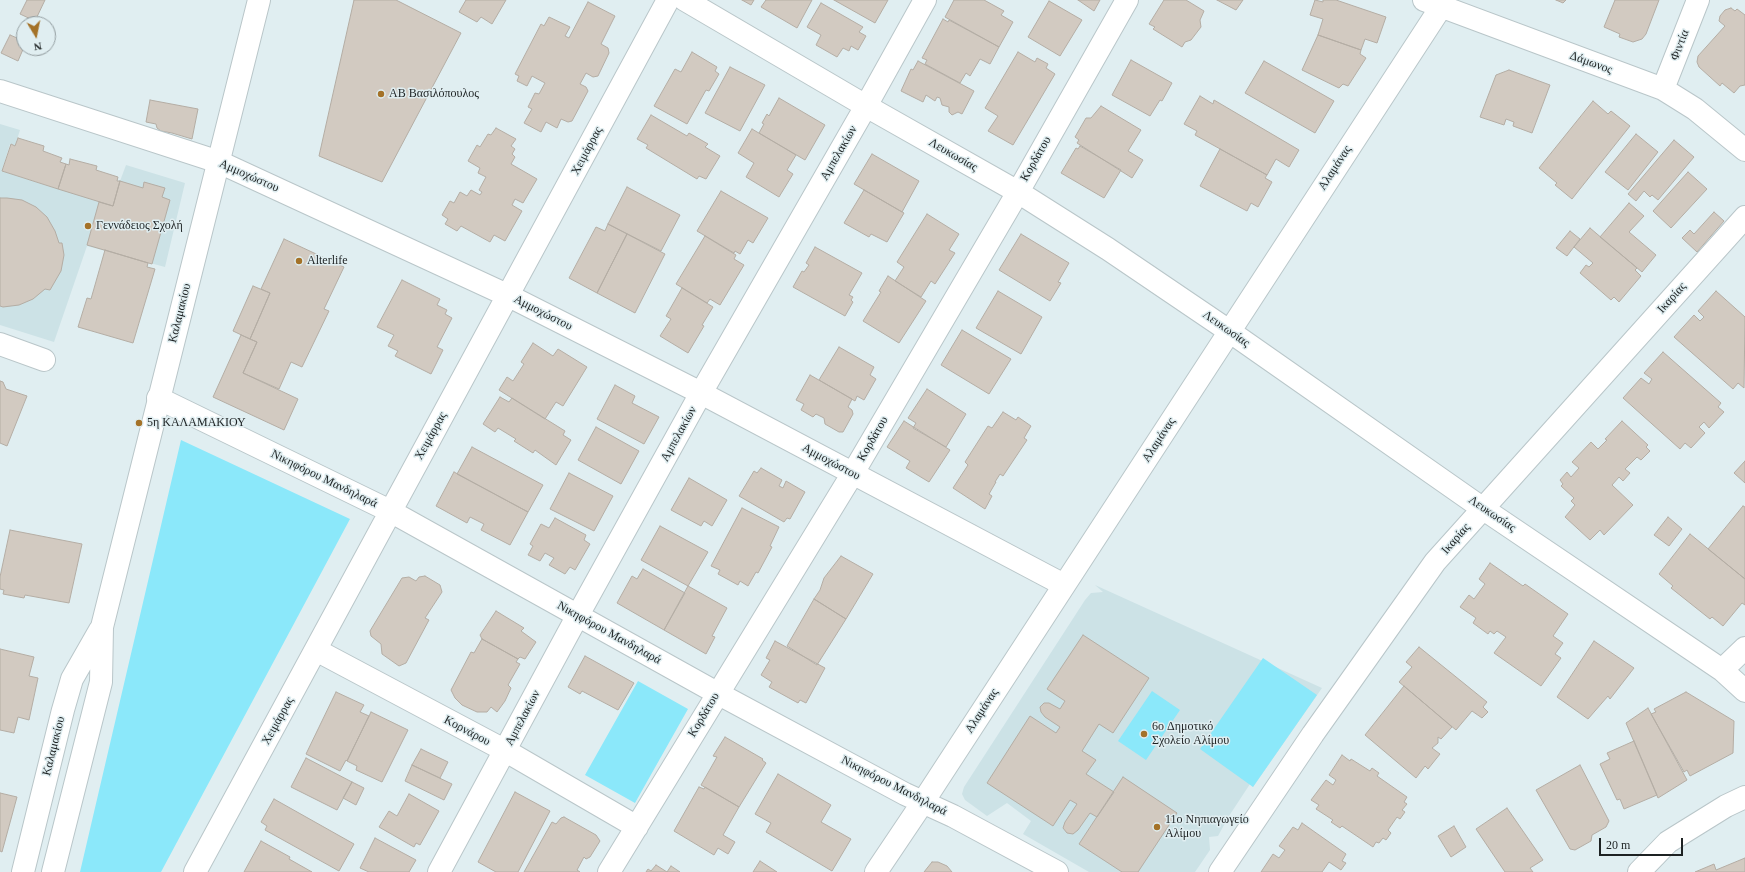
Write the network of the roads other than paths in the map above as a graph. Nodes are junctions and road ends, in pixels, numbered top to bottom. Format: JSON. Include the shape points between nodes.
{"nodes":[{"id":1,"x":259,"y":0,"type":"edge"},
{"id":2,"x":668,"y":0,"type":"edge"},
{"id":3,"x":685,"y":0,"type":"edge"},
{"id":4,"x":925,"y":0,"type":"edge"},
{"id":5,"x":1127,"y":0,"type":"edge"},
{"id":6,"x":1698,"y":0,"type":"edge"},
{"id":7,"x":1431,"y":2,"type":"edge"},
{"id":8,"x":1663,"y":89,"type":"junction"},
{"id":9,"x":0,"y":91,"type":"edge"},
{"id":10,"x":866,"y":106,"type":"junction"},
{"id":11,"x":1745,"y":150,"type":"edge"},
{"id":12,"x":219,"y":162,"type":"junction"},
{"id":13,"x":1018,"y":192,"type":"junction"},
{"id":14,"x":1745,"y":217,"type":"edge"},
{"id":15,"x":509,"y":296,"type":"junction"},
{"id":16,"x":1229,"y":331,"type":"junction"},
{"id":17,"x":0,"y":344,"type":"edge"},
{"id":18,"x":44,"y":360,"type":"dead end"},
{"id":19,"x":701,"y":393,"type":"junction"},
{"id":20,"x":158,"y":398,"type":"junction"},
{"id":21,"x":853,"y":473,"type":"junction"},
{"id":22,"x":1482,"y":508,"type":"junction"},
{"id":23,"x":390,"y":511,"type":"junction"},
{"id":24,"x":1064,"y":585,"type":"junction"},
{"id":25,"x":578,"y":615,"type":"junction"},
{"id":26,"x":102,"y":627,"type":"junction"},
{"id":27,"x":1745,"y":648,"type":"edge"},
{"id":28,"x":316,"y":650,"type":"junction"},
{"id":29,"x":1722,"y":670,"type":"junction"},
{"id":30,"x":1745,"y":691,"type":"edge"},
{"id":31,"x":717,"y":693,"type":"junction"},
{"id":32,"x":506,"y":751,"type":"junction"},
{"id":33,"x":1745,"y":797,"type":"edge"},
{"id":34,"x":923,"y":802,"type":"junction"},
{"id":35,"x":637,"y":827,"type":"junction"},
{"id":36,"x":23,"y":872,"type":"edge"},
{"id":37,"x":53,"y":872,"type":"edge"},
{"id":38,"x":195,"y":872,"type":"edge"},
{"id":39,"x":440,"y":872,"type":"edge"},
{"id":40,"x":609,"y":872,"type":"edge"},
{"id":41,"x":876,"y":872,"type":"edge"},
{"id":42,"x":1057,"y":872,"type":"edge"},
{"id":43,"x":1220,"y":872,"type":"edge"},
{"id":44,"x":1639,"y":872,"type":"edge"}],
"edges":[{"from":1,"to":12,"type":"street","name":"Καλαμακίου"},
{"from":2,"to":15,"type":"street","name":"Χειμάρρας"},
{"from":3,"to":10,"type":"street","name":"Λευκωσίας"},
{"from":4,"to":10,"type":"street","name":"Αμπελακίων"},
{"from":5,"to":13,"type":"street","name":"Κορδάτου"},
{"from":6,"to":8,"type":"street","name":"Φιντία"},
{"from":7,"to":8,"type":"street","name":"Δάμωνος"},
{"from":7,"to":16,"type":"street","name":"Αλαμάνας"},
{"from":8,"to":11,"type":"street","name":"Δάμωνος","via":[[1695,109]]},
{"from":9,"to":12,"type":"street","name":"Αμμοχώστου"},
{"from":10,"to":13,"type":"street","name":"Λευκωσίας"},
{"from":10,"to":19,"type":"street","name":"Αμπελακίων"},
{"from":12,"to":15,"type":"street","name":"Αμμοχώστου"},
{"from":12,"to":20,"type":"street","name":"Καλαμακίου"},
{"from":13,"to":16,"type":"street","name":"Λευκωσίας"},
{"from":13,"to":21,"type":"street","name":"Κορδάτου"},
{"from":14,"to":22,"type":"street","name":"Ικαρίας"},
{"from":15,"to":19,"type":"street","name":"Αμμοχώστου"},
{"from":15,"to":23,"type":"street","name":"Χειμάρρας"},
{"from":16,"to":22,"type":"street","name":"Λευκωσίας"},
{"from":16,"to":24,"type":"street","name":"Αλαμάνας"},
{"from":17,"to":18,"type":"street"},
{"from":19,"to":21,"type":"street","name":"Αμμοχώστου"},
{"from":19,"to":25,"type":"street","name":"Αμπελακίων"},
{"from":20,"to":23,"type":"street","name":"Νικηφόρου Μανδηλαρά"},
{"from":20,"to":26,"type":"street","name":"Καλαμακίου"},
{"from":21,"to":24,"type":"street","name":"Αμμοχώστου"},
{"from":21,"to":31,"type":"street","name":"Κορδάτου"},
{"from":22,"to":29,"type":"street","name":"Λευκωσίας"},
{"from":22,"to":43,"type":"street","name":"Ικαρίας","via":[[1435,562],[1313,734]]},
{"from":23,"to":25,"type":"street","name":"Νικηφόρου Μανδηλαρά"},
{"from":23,"to":28,"type":"street","name":"Χειμάρρας"},
{"from":24,"to":34,"type":"street","name":"Αλαμάνας"},
{"from":25,"to":31,"type":"street","name":"Νικηφόρου Μανδηλαρά"},
{"from":25,"to":32,"type":"street","name":"Αμπελακίων"},
{"from":26,"to":36,"type":"street","name":"Καλαμακίου","via":[[72,679]]},
{"from":26,"to":37,"type":"street","name":"Καλαμακίου","via":[[101,682]]},
{"from":27,"to":29,"type":"street"},
{"from":28,"to":32,"type":"street","name":"Κορνάρου"},
{"from":28,"to":38,"type":"street","name":"Χειμάρρας"},
{"from":29,"to":30,"type":"street","name":"Λευκωσίας"},
{"from":31,"to":34,"type":"street","name":"Νικηφόρου Μανδηλαρά"},
{"from":31,"to":35,"type":"street","name":"Κορδάτου"},
{"from":32,"to":35,"type":"street","name":"Κορνάρου"},
{"from":32,"to":39,"type":"street","name":"Αμπελακίων"},
{"from":33,"to":44,"type":"street","via":[[1668,842]]},
{"from":34,"to":41,"type":"street","name":"Αλαμάνας"},
{"from":34,"to":42,"type":"street","name":"Νικηφόρου Μανδηλαρά","via":[[960,819]]},
{"from":35,"to":40,"type":"street","name":"Κορδάτου"}]}
